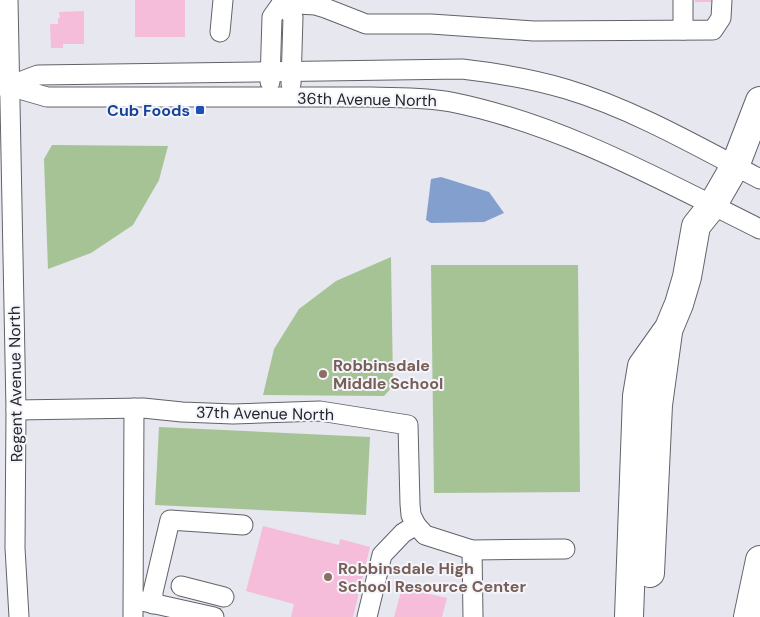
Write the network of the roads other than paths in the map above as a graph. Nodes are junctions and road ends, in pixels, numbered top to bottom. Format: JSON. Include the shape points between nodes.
{"nodes":[{"id":1,"x":8,"y":0,"type":"edge"},
{"id":2,"x":223,"y":0,"type":"edge"},
{"id":3,"x":683,"y":0,"type":"edge"},
{"id":4,"x":722,"y":0,"type":"edge"},
{"id":5,"x":282,"y":2,"type":"edge"},
{"id":6,"x":683,"y":30,"type":"junction"},
{"id":7,"x":220,"y":32,"type":"dead end"},
{"id":8,"x":271,"y":71,"type":"junction"},
{"id":9,"x":292,"y":71,"type":"junction"},
{"id":10,"x":5,"y":86,"type":"edge"},
{"id":11,"x":270,"y":98,"type":"junction"},
{"id":12,"x":291,"y":98,"type":"junction"},
{"id":13,"x":760,"y":101,"type":"edge"},
{"id":14,"x":735,"y":166,"type":"junction"},
{"id":15,"x":760,"y":179,"type":"edge"},
{"id":16,"x":712,"y":206,"type":"junction"},
{"id":17,"x":760,"y":229,"type":"edge"},
{"id":18,"x":669,"y":328,"type":"junction"},
{"id":19,"x":134,"y":408,"type":"junction"},
{"id":20,"x":16,"y":410,"type":"junction"},
{"id":21,"x":242,"y":525,"type":"dead end"},
{"id":22,"x":416,"y":525,"type":"junction"},
{"id":23,"x":7,"y":548,"type":"edge"},
{"id":24,"x":565,"y":549,"type":"dead end"},
{"id":25,"x":472,"y":550,"type":"junction"},
{"id":26,"x":760,"y":560,"type":"edge"},
{"id":27,"x":182,"y":586,"type":"dead end"},
{"id":28,"x":224,"y":597,"type":"dead end"},
{"id":29,"x":153,"y":604,"type":"junction"},
{"id":30,"x":133,"y":608,"type":"edge"},
{"id":31,"x":18,"y":617,"type":"edge"},
{"id":32,"x":214,"y":617,"type":"edge"},
{"id":33,"x":367,"y":617,"type":"edge"},
{"id":34,"x":473,"y":617,"type":"edge"},
{"id":35,"x":630,"y":617,"type":"edge"},
{"id":36,"x":648,"y":617,"type":"edge"},
{"id":37,"x":748,"y":617,"type":"edge"}],
"edges":[{"from":1,"to":10,"type":"street","name":"Regent Avenue North"},
{"from":2,"to":7,"type":"street"},
{"from":3,"to":6,"type":"street"},
{"from":4,"to":6,"type":"street","via":[[721,18],[713,30]]},
{"from":5,"to":6,"type":"street","via":[[315,5],[366,24],[431,24],[534,31]]},
{"from":5,"to":8,"type":"street","via":[[272,17]]},
{"from":5,"to":9,"type":"street","via":[[293,17]]},
{"from":8,"to":9,"type":"street","name":"36th Avenue North"},
{"from":8,"to":10,"type":"street","name":"36th Avenue North","via":[[38,75]]},
{"from":8,"to":11,"type":"street"},
{"from":9,"to":12,"type":"street"},
{"from":9,"to":14,"type":"street","name":"36th Avenue North","via":[[462,69],[521,77],[607,103]]},
{"from":10,"to":11,"type":"street","name":"36th Avenue North","via":[[47,97]]},
{"from":10,"to":20,"type":"street","name":"Regent Avenue North"},
{"from":11,"to":12,"type":"street","name":"36th Avenue North"},
{"from":12,"to":16,"type":"street","name":"36th Avenue North","via":[[423,99],[470,106],[565,137]]},
{"from":13,"to":14,"type":"highway"},
{"from":14,"to":15,"type":"street","name":"36th Avenue North"},
{"from":14,"to":16,"type":"highway"},
{"from":16,"to":17,"type":"street","name":"36th Avenue North"},
{"from":16,"to":18,"type":"highway","via":[[696,226],[687,277]]},
{"from":18,"to":35,"type":"highway","via":[[642,366],[637,396]]},
{"from":18,"to":36,"type":"highway","via":[[658,405]]},
{"from":19,"to":20,"type":"street","name":"37th Avenue North"},
{"from":19,"to":22,"type":"street","name":"37th Avenue North","via":[[233,414],[320,411],[408,425],[410,504]]},
{"from":19,"to":30,"type":"street"},
{"from":20,"to":23,"type":"street","name":"Regent Avenue North"},
{"from":21,"to":29,"type":"street","via":[[170,520]]},
{"from":22,"to":25,"type":"street","via":[[425,535]]},
{"from":22,"to":33,"type":"street","via":[[403,533],[382,555]]},
{"from":23,"to":31,"type":"street","name":"Regent Avenue North"},
{"from":24,"to":25,"type":"street"},
{"from":25,"to":34,"type":"street"},
{"from":26,"to":37,"type":"highway"},
{"from":27,"to":28,"type":"street"},
{"from":29,"to":30,"type":"street"},
{"from":29,"to":32,"type":"street"}]}
